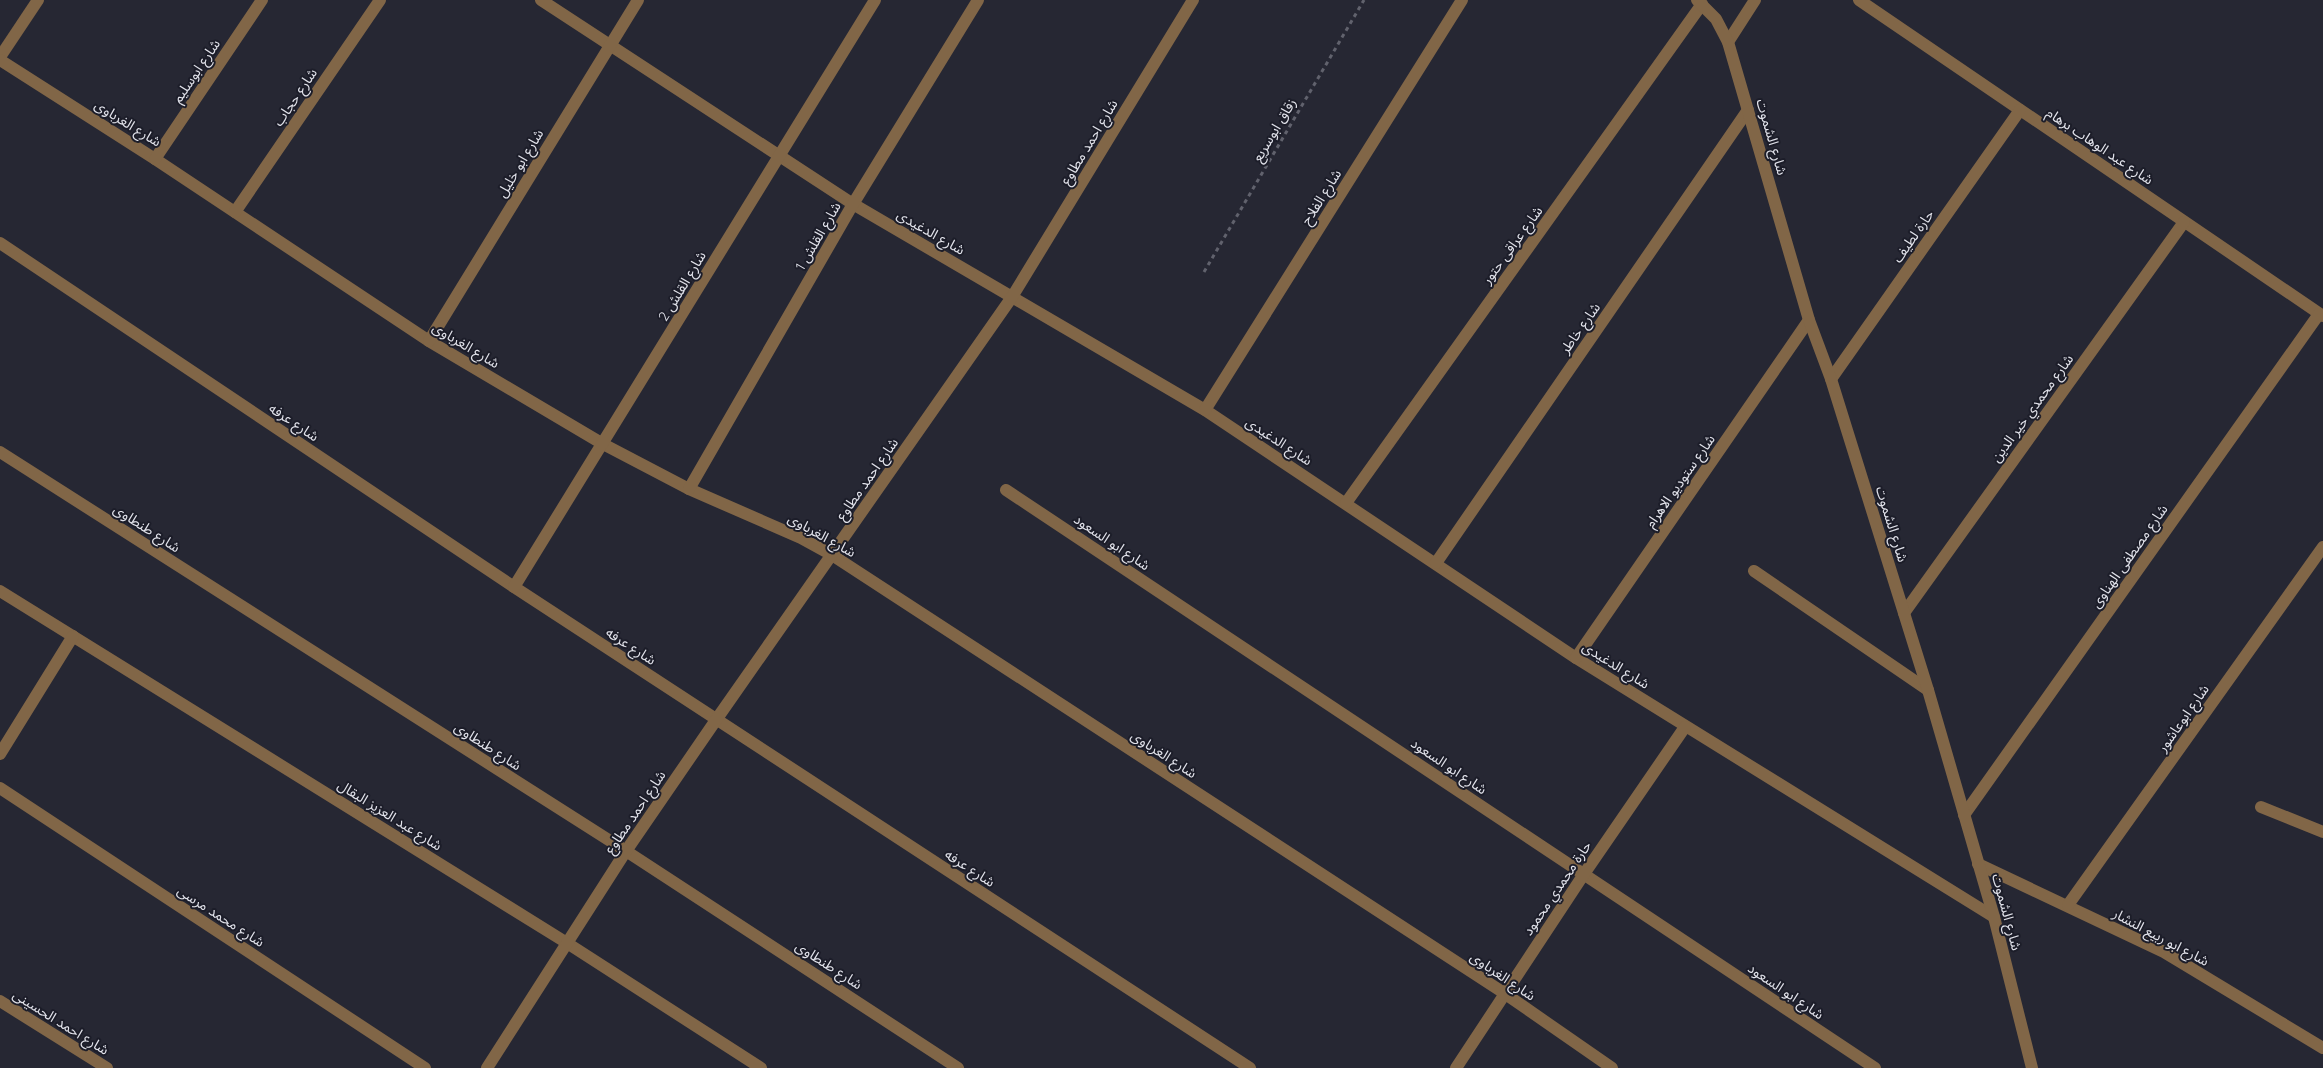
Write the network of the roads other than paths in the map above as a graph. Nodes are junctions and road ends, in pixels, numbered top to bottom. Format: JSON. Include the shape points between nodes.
{"nodes":[{"id":1,"x":38,"y":0,"type":"edge"},
{"id":2,"x":262,"y":0,"type":"edge"},
{"id":3,"x":380,"y":0,"type":"edge"},
{"id":4,"x":541,"y":0,"type":"edge"},
{"id":5,"x":638,"y":0,"type":"edge"},
{"id":6,"x":875,"y":0,"type":"edge"},
{"id":7,"x":978,"y":0,"type":"edge"},
{"id":8,"x":1193,"y":0,"type":"edge"},
{"id":9,"x":1462,"y":0,"type":"edge"},
{"id":10,"x":1755,"y":0,"type":"edge"},
{"id":11,"x":1859,"y":0,"type":"edge"},
{"id":12,"x":1699,"y":2,"type":"edge"},
{"id":13,"x":1728,"y":42,"type":"junction"},
{"id":14,"x":610,"y":44,"type":"junction"},
{"id":15,"x":0,"y":59,"type":"edge"},
{"id":16,"x":1748,"y":110,"type":"junction"},
{"id":17,"x":2020,"y":110,"type":"junction"},
{"id":18,"x":779,"y":156,"type":"junction"},
{"id":19,"x":155,"y":159,"type":"junction"},
{"id":20,"x":853,"y":204,"type":"junction"},
{"id":21,"x":235,"y":212,"type":"junction"},
{"id":22,"x":2184,"y":222,"type":"junction"},
{"id":23,"x":0,"y":243,"type":"edge"},
{"id":24,"x":1012,"y":297,"type":"junction"},
{"id":25,"x":2321,"y":315,"type":"edge"},
{"id":26,"x":1809,"y":320,"type":"junction"},
{"id":27,"x":429,"y":341,"type":"junction"},
{"id":28,"x":1831,"y":379,"type":"junction"},
{"id":29,"x":1205,"y":410,"type":"junction"},
{"id":30,"x":603,"y":444,"type":"junction"},
{"id":31,"x":0,"y":452,"type":"edge"},
{"id":32,"x":688,"y":489,"type":"junction"},
{"id":33,"x":1006,"y":490,"type":"dead end"},
{"id":34,"x":1346,"y":503,"type":"junction"},
{"id":35,"x":2323,"y":547,"type":"edge"},
{"id":36,"x":832,"y":555,"type":"junction"},
{"id":37,"x":1436,"y":563,"type":"junction"},
{"id":38,"x":1754,"y":571,"type":"dead end"},
{"id":39,"x":514,"y":588,"type":"junction"},
{"id":40,"x":0,"y":591,"type":"edge"},
{"id":41,"x":1904,"y":612,"type":"junction"},
{"id":42,"x":73,"y":636,"type":"junction"},
{"id":43,"x":1576,"y":658,"type":"junction"},
{"id":44,"x":1928,"y":690,"type":"junction"},
{"id":45,"x":716,"y":720,"type":"junction"},
{"id":46,"x":1685,"y":727,"type":"junction"},
{"id":47,"x":0,"y":754,"type":"edge"},
{"id":48,"x":0,"y":788,"type":"edge"},
{"id":49,"x":2261,"y":807,"type":"dead end"},
{"id":50,"x":1964,"y":815,"type":"junction"},
{"id":51,"x":2323,"y":832,"type":"edge"},
{"id":52,"x":626,"y":852,"type":"junction"},
{"id":53,"x":1978,"y":864,"type":"junction"},
{"id":54,"x":1584,"y":874,"type":"junction"},
{"id":55,"x":2068,"y":906,"type":"junction"},
{"id":56,"x":1994,"y":918,"type":"junction"},
{"id":57,"x":567,"y":944,"type":"junction"},
{"id":58,"x":1504,"y":993,"type":"junction"},
{"id":59,"x":0,"y":1001,"type":"edge"},
{"id":60,"x":2323,"y":1048,"type":"edge"},
{"id":61,"x":107,"y":1068,"type":"edge"},
{"id":62,"x":425,"y":1068,"type":"edge"},
{"id":63,"x":487,"y":1068,"type":"edge"},
{"id":64,"x":761,"y":1068,"type":"edge"},
{"id":65,"x":958,"y":1068,"type":"edge"},
{"id":66,"x":1250,"y":1068,"type":"edge"},
{"id":67,"x":1456,"y":1068,"type":"edge"},
{"id":68,"x":1612,"y":1068,"type":"edge"},
{"id":69,"x":1875,"y":1068,"type":"edge"},
{"id":70,"x":2032,"y":1068,"type":"edge"}],
"edges":[{"from":1,"to":15,"type":"street"},
{"from":2,"to":19,"type":"street","name":"شارع ابوسليم"},
{"from":3,"to":21,"type":"street","name":"شارع حجاب"},
{"from":4,"to":14,"type":"street","name":"شارع الدغيدى"},
{"from":5,"to":14,"type":"street","name":"شارع ابو خليل"},
{"from":6,"to":18,"type":"street","name":"شارع القلش 2"},
{"from":7,"to":20,"type":"street","name":"شارع القلش 1"},
{"from":8,"to":24,"type":"street","name":"شارع احمد مطاوع"},
{"from":9,"to":29,"type":"street","name":"شارع الفلاح"},
{"from":10,"to":13,"type":"street"},
{"from":11,"to":17,"type":"street","name":"شارع عبد الوهاب برهام"},
{"from":12,"to":13,"type":"street","name":"شارع الشموت","via":[[1716,18]]},
{"from":12,"to":34,"type":"street","name":"شارع عراقى حتور"},
{"from":13,"to":16,"type":"street","name":"شارع الشموت"},
{"from":14,"to":18,"type":"street","name":"شارع الدغيدى"},
{"from":14,"to":27,"type":"street","name":"شارع ابو خليل"},
{"from":15,"to":19,"type":"street","name":"شارع الغرباوى"},
{"from":16,"to":26,"type":"street","name":"شارع الشموت"},
{"from":16,"to":37,"type":"street","name":"شارع خاطر"},
{"from":17,"to":22,"type":"street","name":"شارع عبد الوهاب برهام"},
{"from":17,"to":28,"type":"street","name":"حارة لطيف"},
{"from":18,"to":20,"type":"street","name":"شارع الدغيدى"},
{"from":18,"to":30,"type":"street","name":"شارع القلش 2"},
{"from":19,"to":21,"type":"street","name":"شارع الغرباوى"},
{"from":20,"to":24,"type":"street","name":"شارع الدغيدى"},
{"from":20,"to":32,"type":"street","name":"شارع القلش 1"},
{"from":21,"to":27,"type":"street","name":"شارع الغرباوى"},
{"from":22,"to":25,"type":"street","name":"شارع عبد الوهاب برهام"},
{"from":22,"to":41,"type":"street","name":"شارع محمدي خير الدين"},
{"from":23,"to":39,"type":"street","name":"شارع عرفه"},
{"from":24,"to":29,"type":"street","name":"شارع الدغيدى"},
{"from":24,"to":36,"type":"street","name":"شارع احمد مطاوع"},
{"from":25,"to":50,"type":"street","name":"شارع مصطفى الهناوى"},
{"from":26,"to":28,"type":"street","name":"شارع الشموت"},
{"from":26,"to":43,"type":"street","name":"شارع ستوديو الاهرام"},
{"from":27,"to":30,"type":"street","name":"شارع الغرباوى"},
{"from":28,"to":41,"type":"street","name":"شارع الشموت"},
{"from":29,"to":34,"type":"street","name":"شارع الدغيدى"},
{"from":30,"to":32,"type":"street","name":"شارع الغرباوى"},
{"from":30,"to":39,"type":"street","name":"شارع القلش 2"},
{"from":31,"to":52,"type":"street","name":"شارع طنطاوى"},
{"from":32,"to":36,"type":"street","name":"شارع الغرباوى","via":[[801,538]]},
{"from":33,"to":54,"type":"street","name":"شارع ابو السعود"},
{"from":34,"to":37,"type":"street","name":"شارع الدغيدى"},
{"from":35,"to":55,"type":"street","name":"شارع ابوعاشور"},
{"from":36,"to":45,"type":"street","name":"شارع احمد مطاوع"},
{"from":36,"to":58,"type":"street","name":"شارع الغرباوى"},
{"from":37,"to":43,"type":"street","name":"شارع الدغيدى"},
{"from":38,"to":44,"type":"street"},
{"from":39,"to":45,"type":"street","name":"شارع عرفه"},
{"from":40,"to":42,"type":"street","name":"شارع عبد العزيز البقال"},
{"from":41,"to":44,"type":"street","name":"شارع الشموت"},
{"from":42,"to":47,"type":"street"},
{"from":42,"to":57,"type":"street","name":"شارع عبد العزيز البقال"},
{"from":43,"to":46,"type":"street","name":"شارع الدغيدى"},
{"from":44,"to":50,"type":"street","name":"شارع الشموت"},
{"from":45,"to":52,"type":"street","name":"شارع احمد مطاوع"},
{"from":45,"to":66,"type":"street","name":"شارع عرفه"},
{"from":46,"to":54,"type":"street","name":"حارة محمدي محمود"},
{"from":46,"to":56,"type":"street","name":"شارع الدغيدى"},
{"from":48,"to":62,"type":"street","name":"شارع محمد مرسى"},
{"from":49,"to":51,"type":"street"},
{"from":50,"to":53,"type":"street","name":"شارع الشموت"},
{"from":52,"to":57,"type":"street","name":"شارع احمد مطاوع"},
{"from":52,"to":65,"type":"street","name":"شارع طنطاوى"},
{"from":53,"to":55,"type":"street","name":"شارع ابو ربيع النشار"},
{"from":53,"to":56,"type":"street","name":"شارع الشموت"},
{"from":54,"to":58,"type":"street","name":"حارة محمدي محمود"},
{"from":54,"to":69,"type":"street","name":"شارع ابو السعود"},
{"from":55,"to":60,"type":"street","name":"شارع ابو ربيع النشار","via":[[2164,952]]},
{"from":56,"to":70,"type":"street","name":"شارع الشموت"},
{"from":57,"to":63,"type":"street","name":"شارع احمد مطاوع"},
{"from":57,"to":64,"type":"street","name":"شارع عبد العزيز البقال"},
{"from":58,"to":67,"type":"street","name":"حارة محمدي محمود"},
{"from":58,"to":68,"type":"street","name":"شارع الغرباوى"},
{"from":59,"to":61,"type":"street","name":"شارع احمد الحسينى"}]}
